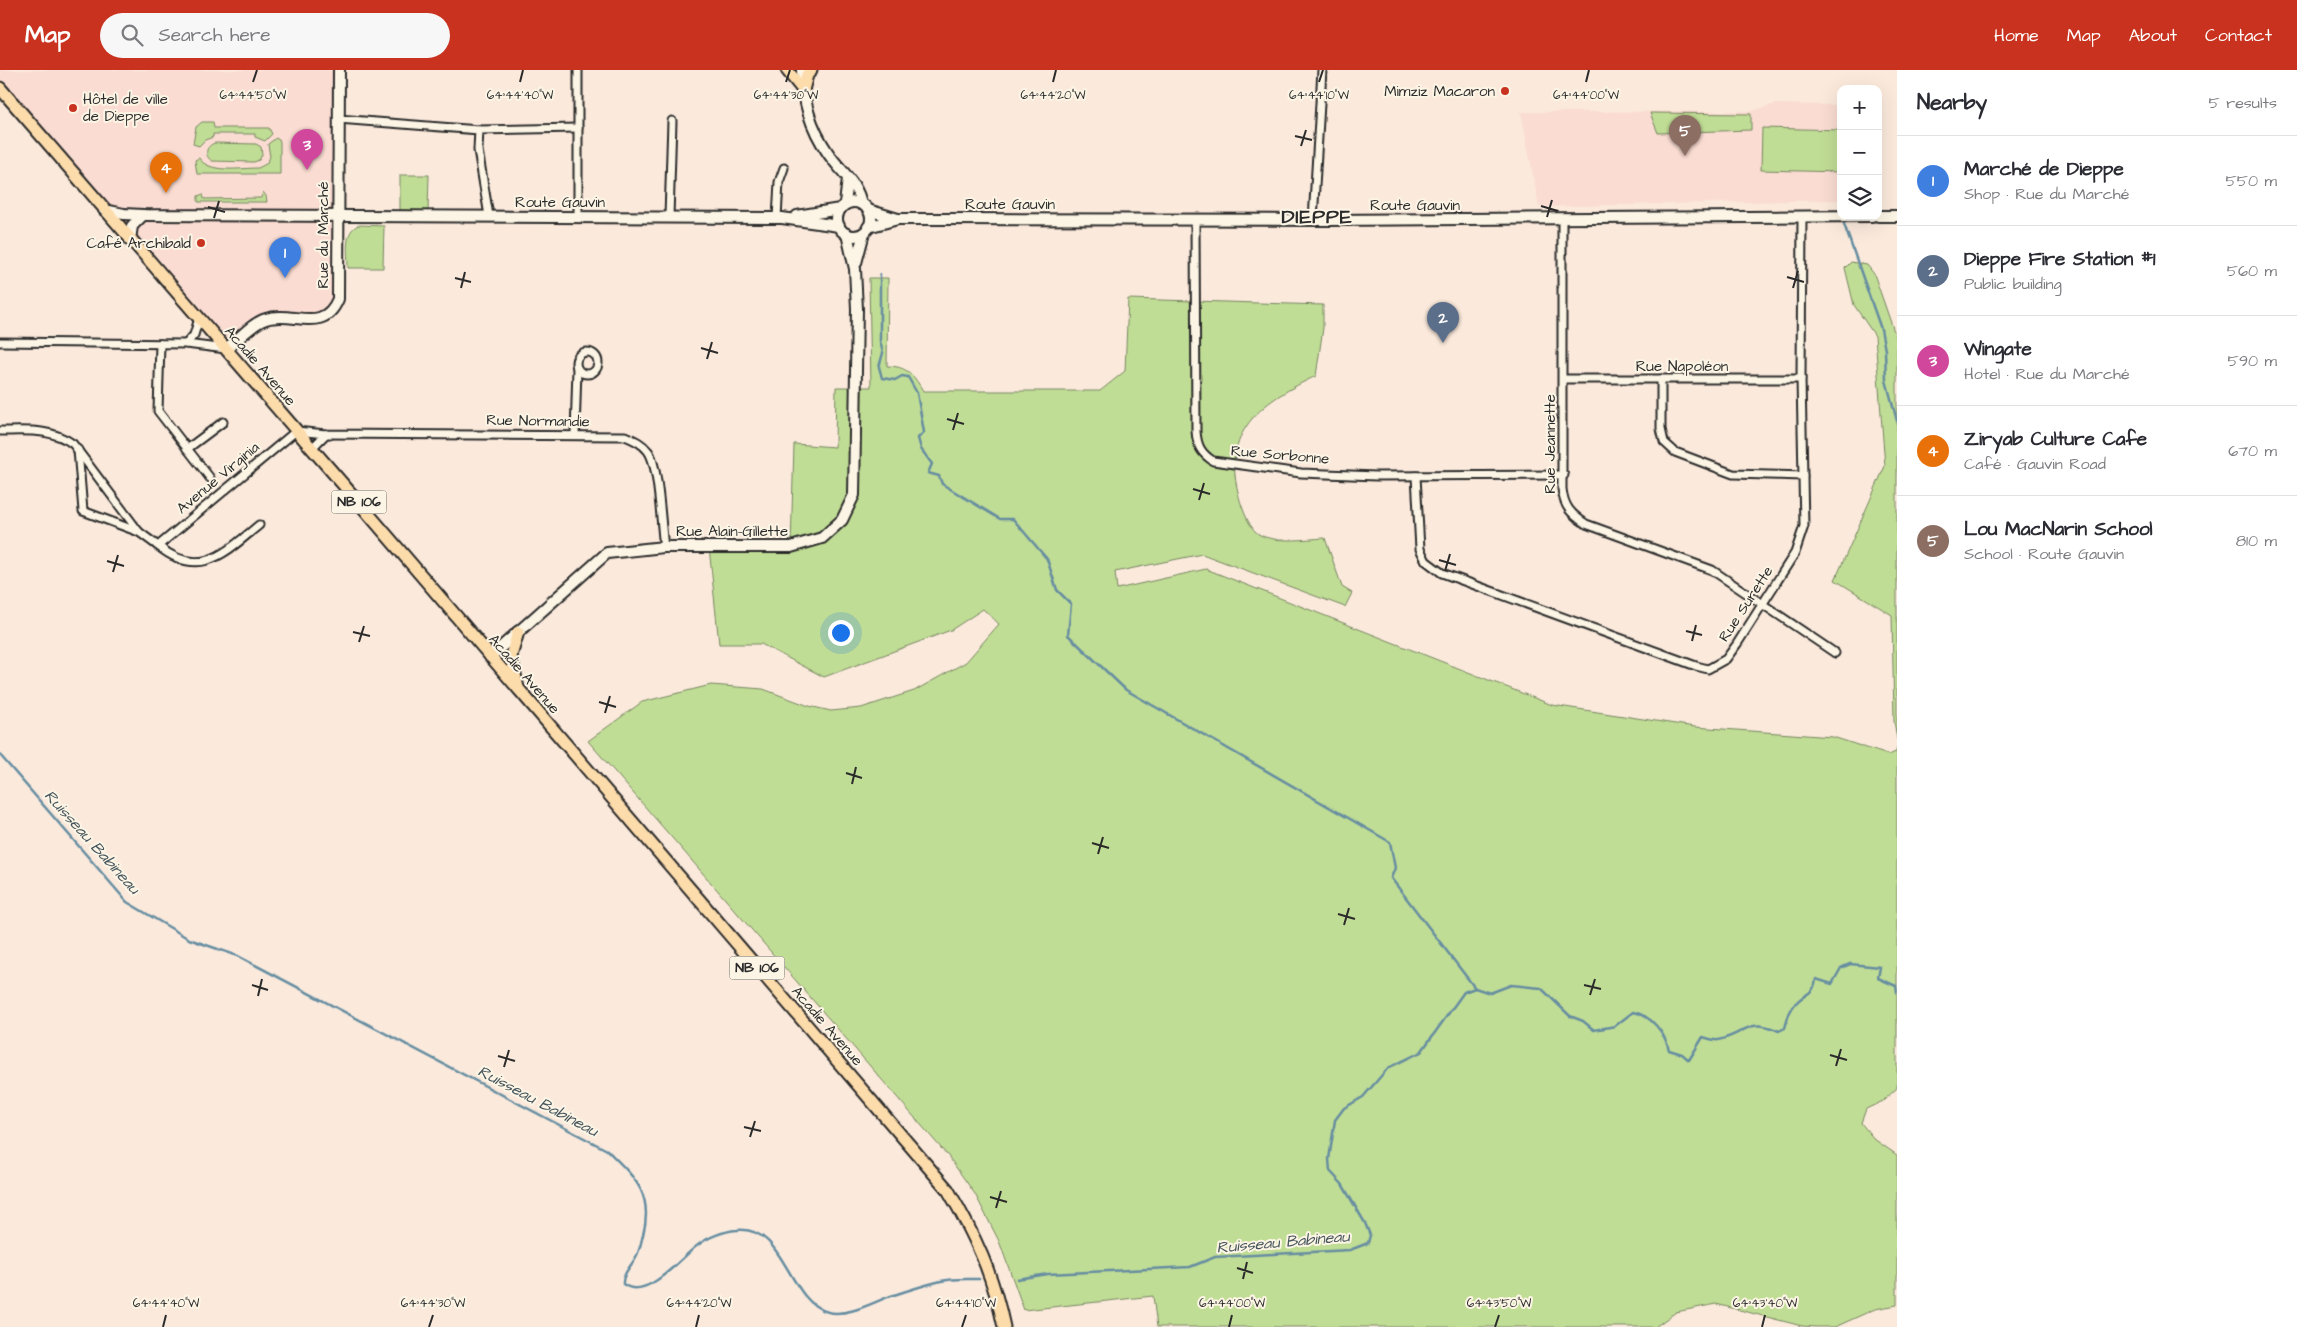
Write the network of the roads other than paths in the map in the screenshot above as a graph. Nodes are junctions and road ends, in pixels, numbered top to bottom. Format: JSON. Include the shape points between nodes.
{"nodes":[{"id":1,"x":339,"y":70,"type":"edge"},
{"id":2,"x":578,"y":70,"type":"edge"},
{"id":3,"x":787,"y":70,"type":"edge"},
{"id":4,"x":802,"y":70,"type":"edge"},
{"id":5,"x":811,"y":70,"type":"edge"},
{"id":6,"x":1322,"y":70,"type":"edge"},
{"id":7,"x":0,"y":88,"type":"edge"},
{"id":8,"x":803,"y":90,"type":"junction"},
{"id":9,"x":338,"y":119,"type":"junction"},
{"id":10,"x":672,"y":121,"type":"dead end"},
{"id":11,"x":578,"y":128,"type":"junction"},
{"id":12,"x":479,"y":130,"type":"junction"},
{"id":13,"x":784,"y":168,"type":"dead end"},
{"id":14,"x":848,"y":178,"type":"junction"},
{"id":15,"x":843,"y":206,"type":"junction"},
{"id":16,"x":865,"y":207,"type":"junction"},
{"id":17,"x":104,"y":210,"type":"junction"},
{"id":18,"x":143,"y":215,"type":"junction"},
{"id":19,"x":338,"y":216,"type":"junction"},
{"id":20,"x":489,"y":216,"type":"junction"},
{"id":21,"x":1837,"y":216,"type":"edge"},
{"id":22,"x":1882,"y":216,"type":"edge"},
{"id":23,"x":1897,"y":216,"type":"edge"},
{"id":24,"x":578,"y":217,"type":"junction"},
{"id":25,"x":669,"y":217,"type":"junction"},
{"id":26,"x":1802,"y":217,"type":"junction"},
{"id":27,"x":779,"y":218,"type":"junction"},
{"id":28,"x":1562,"y":218,"type":"junction"},
{"id":29,"x":898,"y":219,"type":"junction"},
{"id":30,"x":1196,"y":219,"type":"junction"},
{"id":31,"x":1313,"y":220,"type":"junction"},
{"id":32,"x":839,"y":226,"type":"junction"},
{"id":33,"x":866,"y":230,"type":"junction"},
{"id":34,"x":847,"y":234,"type":"junction"},
{"id":35,"x":130,"y":240,"type":"junction"},
{"id":36,"x":855,"y":269,"type":"junction"},
{"id":37,"x":199,"y":318,"type":"junction"},
{"id":38,"x":0,"y":342,"type":"edge"},
{"id":39,"x":160,"y":344,"type":"junction"},
{"id":40,"x":186,"y":344,"type":"junction"},
{"id":41,"x":226,"y":349,"type":"junction"},
{"id":42,"x":577,"y":368,"type":"dead end"},
{"id":43,"x":1563,"y":379,"type":"junction"},
{"id":44,"x":1661,"y":379,"type":"junction"},
{"id":45,"x":1801,"y":379,"type":"junction"},
{"id":46,"x":223,"y":422,"type":"dead end"},
{"id":47,"x":296,"y":430,"type":"junction"},
{"id":48,"x":0,"y":431,"type":"edge"},
{"id":49,"x":326,"y":434,"type":"junction"},
{"id":50,"x":575,"y":435,"type":"junction"},
{"id":51,"x":187,"y":449,"type":"junction"},
{"id":52,"x":78,"y":450,"type":"junction"},
{"id":53,"x":314,"y":452,"type":"junction"},
{"id":54,"x":1564,"y":475,"type":"junction"},
{"id":55,"x":1416,"y":476,"type":"junction"},
{"id":56,"x":1803,"y":476,"type":"junction"},
{"id":57,"x":210,"y":478,"type":"dead end"},
{"id":58,"x":259,"y":525,"type":"dead end"},
{"id":59,"x":139,"y":532,"type":"junction"},
{"id":60,"x":158,"y":546,"type":"junction"},
{"id":61,"x":664,"y":547,"type":"junction"},
{"id":62,"x":1763,"y":604,"type":"junction"},
{"id":63,"x":518,"y":632,"type":"junction"},
{"id":64,"x":1836,"y":653,"type":"dead end"},
{"id":65,"x":490,"y":656,"type":"junction"},
{"id":66,"x":518,"y":690,"type":"junction"},
{"id":67,"x":1004,"y":1327,"type":"edge"}],
"edges":[{"from":1,"to":9,"type":"street","name":"Rue du Marché"},
{"from":2,"to":11,"type":"street"},
{"from":3,"to":8,"type":"main road"},
{"from":4,"to":8,"type":"street"},
{"from":5,"to":8,"type":"main road"},
{"from":6,"to":31,"type":"street"},
{"from":7,"to":17,"type":"main road","name":"Acadie Avenue","number":"NB 106"},
{"from":8,"to":14,"type":"street","via":[[814,130]]},
{"from":9,"to":12,"type":"street"},
{"from":9,"to":19,"type":"street","name":"Rue du Marché"},
{"from":10,"to":25,"type":"street"},
{"from":11,"to":12,"type":"street"},
{"from":11,"to":24,"type":"street"},
{"from":12,"to":20,"type":"street","via":[[478,150]]},
{"from":13,"to":27,"type":"street","via":[[779,182]]},
{"from":14,"to":15,"type":"street"},
{"from":14,"to":16,"type":"street","via":[[856,185]]},
{"from":15,"to":16,"type":"street","via":[[850,202]]},
{"from":15,"to":27,"type":"street","name":"Route Gauvin"},
{"from":15,"to":32,"type":"street","via":[[837,217]]},
{"from":16,"to":29,"type":"street","name":"Route Gauvin"},
{"from":16,"to":33,"type":"street","via":[[871,219]]},
{"from":17,"to":18,"type":"street","name":"Route Gauvin"},
{"from":17,"to":35,"type":"main road","name":"Acadie Avenue","number":"NB 106"},
{"from":18,"to":19,"type":"street","name":"Route Gauvin"},
{"from":18,"to":35,"type":"street","via":[[132,226]]},
{"from":19,"to":20,"type":"street","name":"Route Gauvin"},
{"from":19,"to":41,"type":"street","name":"Rue du Marché","via":[[338,299],[333,309],[323,317],[310,319],[265,319]]},
{"from":20,"to":24,"type":"street","name":"Route Gauvin"},
{"from":21,"to":26,"type":"street","name":"Route Gauvin"},
{"from":22,"to":23,"type":"street"},
{"from":24,"to":25,"type":"street","name":"Route Gauvin"},
{"from":25,"to":27,"type":"street","name":"Route Gauvin"},
{"from":26,"to":28,"type":"street","name":"Route Gauvin"},
{"from":26,"to":45,"type":"street","name":"Rue Surette"},
{"from":27,"to":32,"type":"street","name":"Route Gauvin"},
{"from":28,"to":31,"type":"street","name":"Route Gauvin"},
{"from":28,"to":43,"type":"street","name":"Rue Jeannette"},
{"from":29,"to":30,"type":"street","name":"Route Gauvin"},
{"from":29,"to":33,"type":"street","name":"Route Gauvin"},
{"from":30,"to":31,"type":"street","name":"Route Gauvin"},
{"from":30,"to":55,"type":"street","name":"Rue Sorbonne","via":[[1196,431],[1197,444],[1204,454],[1225,464],[1301,473]]},
{"from":32,"to":34,"type":"street"},
{"from":33,"to":34,"type":"street","via":[[858,235]]},
{"from":33,"to":36,"type":"street","name":"Rue Alain-Gillette"},
{"from":34,"to":36,"type":"street","name":"Rue Alain-Gillette"},
{"from":35,"to":37,"type":"main road","name":"Acadie Avenue","number":"NB 106"},
{"from":36,"to":61,"type":"street","name":"Rue Alain-Gillette","via":[[854,495],[842,520],[822,538],[791,547]]},
{"from":37,"to":40,"type":"street","via":[[194,335]]},
{"from":37,"to":41,"type":"main road","name":"Acadie Avenue","number":"NB 106"},
{"from":38,"to":39,"type":"street"},
{"from":39,"to":40,"type":"street"},
{"from":39,"to":51,"type":"street","name":"Avenue Virginia","via":[[158,411]]},
{"from":40,"to":41,"type":"street"},
{"from":41,"to":47,"type":"main road","name":"Acadie Avenue","number":"NB 106"},
{"from":42,"to":50,"type":"street"},
{"from":43,"to":44,"type":"street","name":"Rue Napoléon"},
{"from":43,"to":54,"type":"street","name":"Rue Jeannette"},
{"from":44,"to":45,"type":"street","name":"Rue Napoléon"},
{"from":44,"to":56,"type":"street","via":[[1661,429],[1664,442],[1675,452],[1734,474]]},
{"from":45,"to":56,"type":"street","name":"Rue Surette"},
{"from":46,"to":51,"type":"street"},
{"from":47,"to":49,"type":"street","name":"Rue Normandie"},
{"from":47,"to":53,"type":"main road","name":"Acadie Avenue","number":"NB 106"},
{"from":47,"to":60,"type":"street","name":"Avenue Virginia"},
{"from":48,"to":52,"type":"street","via":[[28,430],[53,434],[66,439]]},
{"from":49,"to":50,"type":"street","name":"Rue Normandie"},
{"from":49,"to":53,"type":"street","via":[[315,445]]},
{"from":50,"to":61,"type":"street","name":"Rue Normandie","via":[[625,436],[640,443],[650,453]]},
{"from":51,"to":57,"type":"street","name":"Avenue Virginia"},
{"from":52,"to":59,"type":"street"},
{"from":52,"to":59,"type":"street","via":[[83,512]]},
{"from":53,"to":65,"type":"main road","name":"Acadie Avenue","number":"NB 106"},
{"from":54,"to":55,"type":"street","name":"Rue Sorbonne"},
{"from":54,"to":62,"type":"street","name":"Rue Jeannette","via":[[1563,501],[1572,515],[1586,524],[1712,570]]},
{"from":55,"to":62,"type":"street","name":"Rue Surette","via":[[1420,550],[1426,561],[1442,573],[1669,658],[1708,669],[1726,658]]},
{"from":56,"to":62,"type":"street","name":"Rue Surette","via":[[1804,526],[1800,542]]},
{"from":58,"to":60,"type":"street","via":[[226,553],[208,560],[178,560]]},
{"from":59,"to":60,"type":"street"},
{"from":61,"to":63,"type":"street","name":"Rue Alain-Gillette","via":[[607,553]]},
{"from":62,"to":64,"type":"street","name":"Rue Jeannette"},
{"from":63,"to":65,"type":"street","name":"Rue Alain-Gillette"},
{"from":63,"to":66,"type":"main road","via":[[511,656]]},
{"from":65,"to":66,"type":"main road","name":"Acadie Avenue","number":"NB 106"},
{"from":66,"to":67,"type":"main road","name":"Acadie Avenue","number":"NB 106","via":[[948,1190],[972,1230],[986,1263]]}]}
